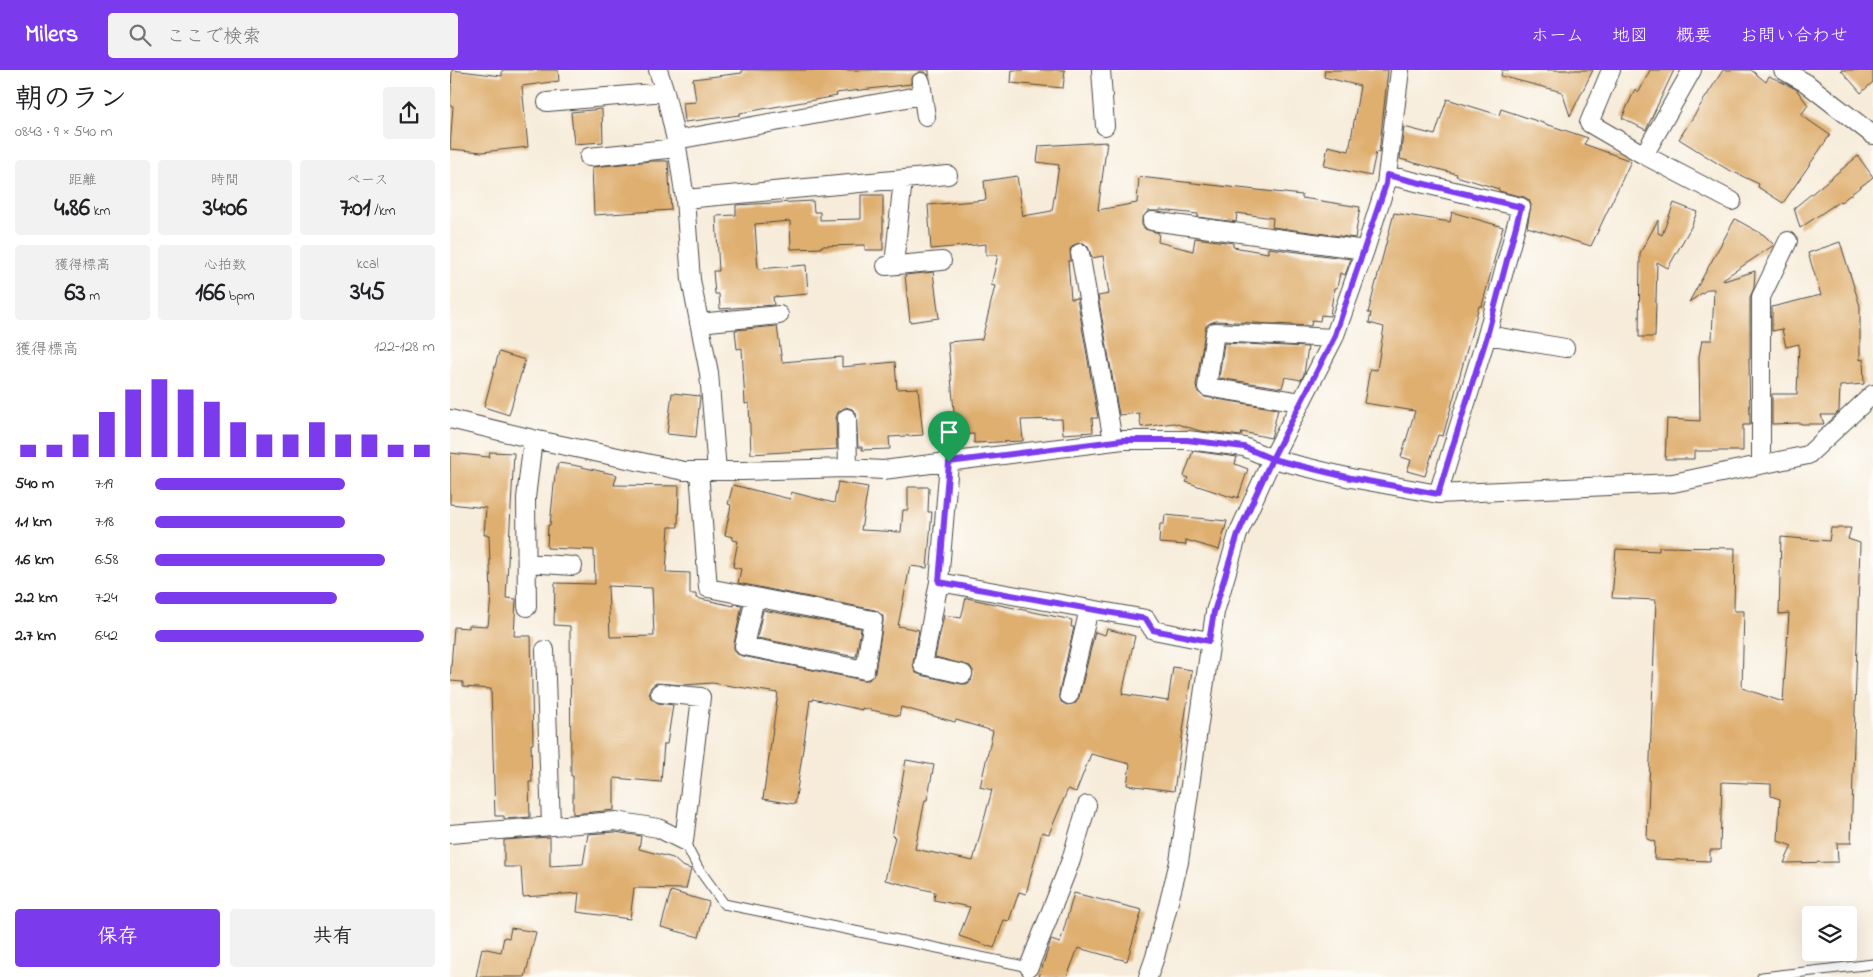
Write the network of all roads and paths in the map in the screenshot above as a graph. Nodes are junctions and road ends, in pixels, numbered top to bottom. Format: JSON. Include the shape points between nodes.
{"nodes":[{"id":1,"x":658,"y":70,"type":"edge"},
{"id":2,"x":1101,"y":70,"type":"edge"},
{"id":3,"x":1400,"y":70,"type":"edge"},
{"id":4,"x":1611,"y":70,"type":"edge"},
{"id":5,"x":1692,"y":70,"type":"edge"},
{"id":6,"x":1783,"y":70,"type":"edge"},
{"id":7,"x":665,"y":92,"type":"junction"},
{"id":8,"x":547,"y":102,"type":"dead end"},
{"id":9,"x":926,"y":117,"type":"dead end"},
{"id":10,"x":1105,"y":126,"type":"dead end"},
{"id":11,"x":1873,"y":135,"type":"edge"},
{"id":12,"x":677,"y":144,"type":"junction"},
{"id":13,"x":1644,"y":156,"type":"junction"},
{"id":14,"x":588,"y":157,"type":"dead end"},
{"id":15,"x":948,"y":175,"type":"dead end"},
{"id":16,"x":1387,"y":175,"type":"junction"},
{"id":17,"x":902,"y":179,"type":"junction"},
{"id":18,"x":685,"y":199,"type":"junction"},
{"id":19,"x":1732,"y":201,"type":"dead end"},
{"id":20,"x":1152,"y":221,"type":"dead end"},
{"id":21,"x":1788,"y":241,"type":"dead end"},
{"id":22,"x":1364,"y":250,"type":"junction"},
{"id":23,"x":1080,"y":253,"type":"dead end"},
{"id":24,"x":942,"y":261,"type":"dead end"},
{"id":25,"x":779,"y":315,"type":"dead end"},
{"id":26,"x":699,"y":323,"type":"junction"},
{"id":27,"x":1487,"y":336,"type":"junction"},
{"id":28,"x":1334,"y":338,"type":"junction"},
{"id":29,"x":1565,"y":348,"type":"dead end"},
{"id":30,"x":1873,"y":394,"type":"edge"},
{"id":31,"x":1301,"y":402,"type":"junction"},
{"id":32,"x":847,"y":418,"type":"dead end"},
{"id":33,"x":450,"y":419,"type":"edge"},
{"id":34,"x":533,"y":439,"type":"junction"},
{"id":35,"x":1113,"y":441,"type":"junction"},
{"id":36,"x":1272,"y":459,"type":"junction"},
{"id":37,"x":949,"y":462,"type":"junction"},
{"id":38,"x":1761,"y":465,"type":"junction"},
{"id":39,"x":848,"y":468,"type":"junction"},
{"id":40,"x":699,"y":471,"type":"junction"},
{"id":41,"x":717,"y":471,"type":"junction"},
{"id":42,"x":1438,"y":494,"type":"junction"},
{"id":43,"x":527,"y":563,"type":"junction"},
{"id":44,"x":573,"y":566,"type":"dead end"},
{"id":45,"x":939,"y":582,"type":"junction"},
{"id":46,"x":755,"y":598,"type":"junction"},
{"id":47,"x":528,"y":607,"type":"dead end"},
{"id":48,"x":1089,"y":609,"type":"junction"},
{"id":49,"x":1209,"y":641,"type":"junction"},
{"id":50,"x":545,"y":650,"type":"dead end"},
{"id":51,"x":963,"y":674,"type":"dead end"},
{"id":52,"x":660,"y":693,"type":"dead end"},
{"id":53,"x":1069,"y":695,"type":"dead end"},
{"id":54,"x":1087,"y":805,"type":"dead end"},
{"id":55,"x":552,"y":825,"type":"junction"},
{"id":56,"x":450,"y":834,"type":"edge"},
{"id":57,"x":684,"y":841,"type":"junction"},
{"id":58,"x":1873,"y":964,"type":"edge"},
{"id":59,"x":1029,"y":972,"type":"edge"},
{"id":60,"x":1148,"y":977,"type":"edge"},
{"id":61,"x":1762,"y":977,"type":"edge"}],
"edges":[{"from":1,"to":7,"type":"street"},
{"from":2,"to":10,"type":"street"},
{"from":3,"to":16,"type":"street"},
{"from":4,"to":13,"type":"street","via":[[1589,123]]},
{"from":5,"to":13,"type":"street"},
{"from":6,"to":11,"type":"street","via":[[1806,83]]},
{"from":7,"to":8,"type":"street"},
{"from":7,"to":12,"type":"street"},
{"from":9,"to":12,"type":"street","via":[[922,89]]},
{"from":12,"to":14,"type":"street"},
{"from":12,"to":18,"type":"street"},
{"from":13,"to":19,"type":"street"},
{"from":15,"to":17,"type":"street"},
{"from":16,"to":22,"type":"street"},
{"from":16,"to":27,"type":"street","via":[[1521,207]]},
{"from":17,"to":18,"type":"street"},
{"from":17,"to":24,"type":"street","via":[[890,265]]},
{"from":18,"to":26,"type":"street","via":[[691,280]]},
{"from":20,"to":22,"type":"street"},
{"from":21,"to":38,"type":"street","via":[[1761,297]]},
{"from":22,"to":28,"type":"street"},
{"from":23,"to":35,"type":"street"},
{"from":25,"to":26,"type":"street"},
{"from":26,"to":41,"type":"street","via":[[709,373]]},
{"from":27,"to":29,"type":"street"},
{"from":27,"to":42,"type":"street"},
{"from":28,"to":31,"type":"street"},
{"from":28,"to":31,"type":"street","via":[[1215,332],[1207,387]]},
{"from":30,"to":38,"type":"street","via":[[1808,455]]},
{"from":31,"to":36,"type":"street"},
{"from":32,"to":39,"type":"street"},
{"from":33,"to":34,"type":"street"},
{"from":34,"to":40,"type":"street","via":[[684,471]]},
{"from":34,"to":43,"type":"street","via":[[526,498]]},
{"from":35,"to":36,"type":"street","via":[[1187,440],[1244,447]]},
{"from":35,"to":37,"type":"street"},
{"from":36,"to":42,"type":"street"},
{"from":36,"to":49,"type":"street","via":[[1238,534],[1214,612]]},
{"from":37,"to":39,"type":"street","via":[[883,470]]},
{"from":37,"to":45,"type":"street"},
{"from":38,"to":42,"type":"street","via":[[1673,483]]},
{"from":39,"to":41,"type":"street"},
{"from":40,"to":41,"type":"street"},
{"from":40,"to":46,"type":"street","via":[[708,588]]},
{"from":43,"to":44,"type":"street"},
{"from":43,"to":47,"type":"street"},
{"from":45,"to":48,"type":"street"},
{"from":45,"to":51,"type":"street","via":[[924,665]]},
{"from":46,"to":46,"type":"street","via":[[873,620],[865,670],[744,646]]},
{"from":48,"to":49,"type":"street","via":[[1146,619],[1153,630]]},
{"from":48,"to":53,"type":"street"},
{"from":49,"to":60,"type":"street","via":[[1179,862]]},
{"from":50,"to":55,"type":"street"},
{"from":52,"to":57,"type":"street","via":[[701,698]]},
{"from":54,"to":59,"type":"street","via":[[1071,860]]},
{"from":55,"to":56,"type":"street"},
{"from":55,"to":57,"type":"street","via":[[616,821],[658,828]]},
{"from":57,"to":59,"type":"lane","via":[[698,868],[724,904]]},
{"from":58,"to":61,"type":"lane"}]}
